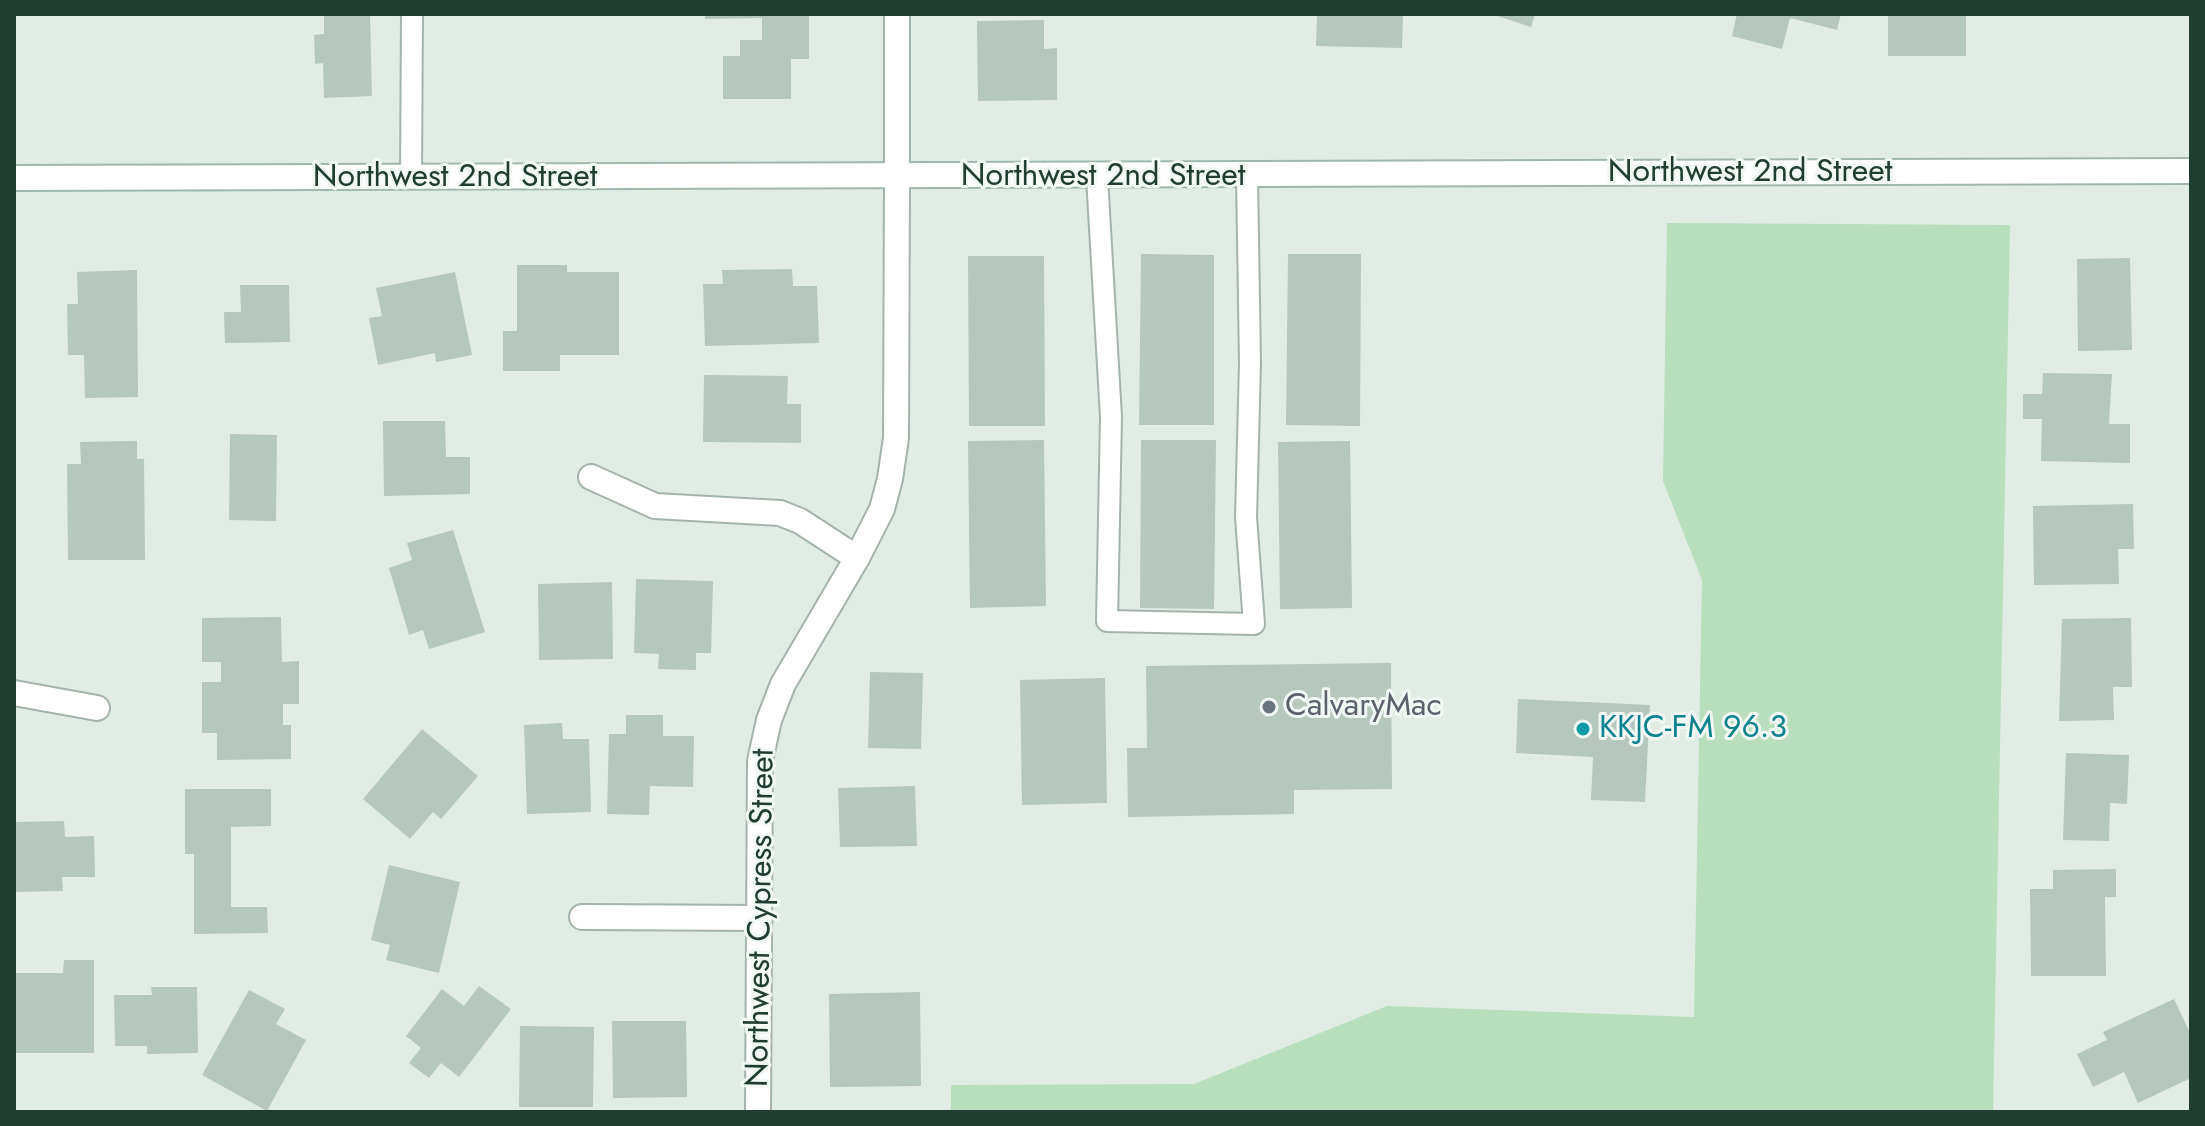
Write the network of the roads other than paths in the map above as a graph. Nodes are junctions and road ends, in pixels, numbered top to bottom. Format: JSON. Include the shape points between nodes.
{"nodes":[{"id":1,"x":412,"y":14,"type":"edge"},
{"id":2,"x":897,"y":14,"type":"edge"},
{"id":3,"x":2191,"y":171,"type":"edge"},
{"id":4,"x":1247,"y":176,"type":"junction"},
{"id":5,"x":1097,"y":177,"type":"junction"},
{"id":6,"x":14,"y":178,"type":"edge"},
{"id":7,"x":411,"y":178,"type":"junction"},
{"id":8,"x":897,"y":178,"type":"junction"},
{"id":9,"x":591,"y":477,"type":"dead end"},
{"id":10,"x":857,"y":558,"type":"junction"},
{"id":11,"x":14,"y":693,"type":"edge"},
{"id":12,"x":97,"y":708,"type":"dead end"},
{"id":13,"x":582,"y":917,"type":"dead end"},
{"id":14,"x":760,"y":918,"type":"junction"},
{"id":15,"x":758,"y":1112,"type":"edge"}],
"edges":[{"from":1,"to":7,"type":"lane"},
{"from":2,"to":8,"type":"main road","name":"Northwest Cypress Street"},
{"from":3,"to":4,"type":"main road","name":"Northwest 2nd Street"},
{"from":4,"to":5,"type":"main road","name":"Northwest 2nd Street"},
{"from":4,"to":5,"type":"lane","via":[[1246,517],[1254,624],[1107,621],[1111,417]]},
{"from":5,"to":8,"type":"main road","name":"Northwest 2nd Street"},
{"from":6,"to":7,"type":"main road","name":"Northwest 2nd Street"},
{"from":7,"to":8,"type":"main road","name":"Northwest 2nd Street"},
{"from":8,"to":10,"type":"main road","name":"Northwest Cypress Street","via":[[896,438],[882,509]]},
{"from":9,"to":10,"type":"main road","via":[[655,506],[780,513]]},
{"from":10,"to":14,"type":"main road","name":"Northwest Cypress Street","via":[[783,684],[769,720],[760,761]]},
{"from":11,"to":12,"type":"main road"},
{"from":13,"to":14,"type":"main road"},
{"from":14,"to":15,"type":"main road","name":"Northwest Cypress Street"}]}
